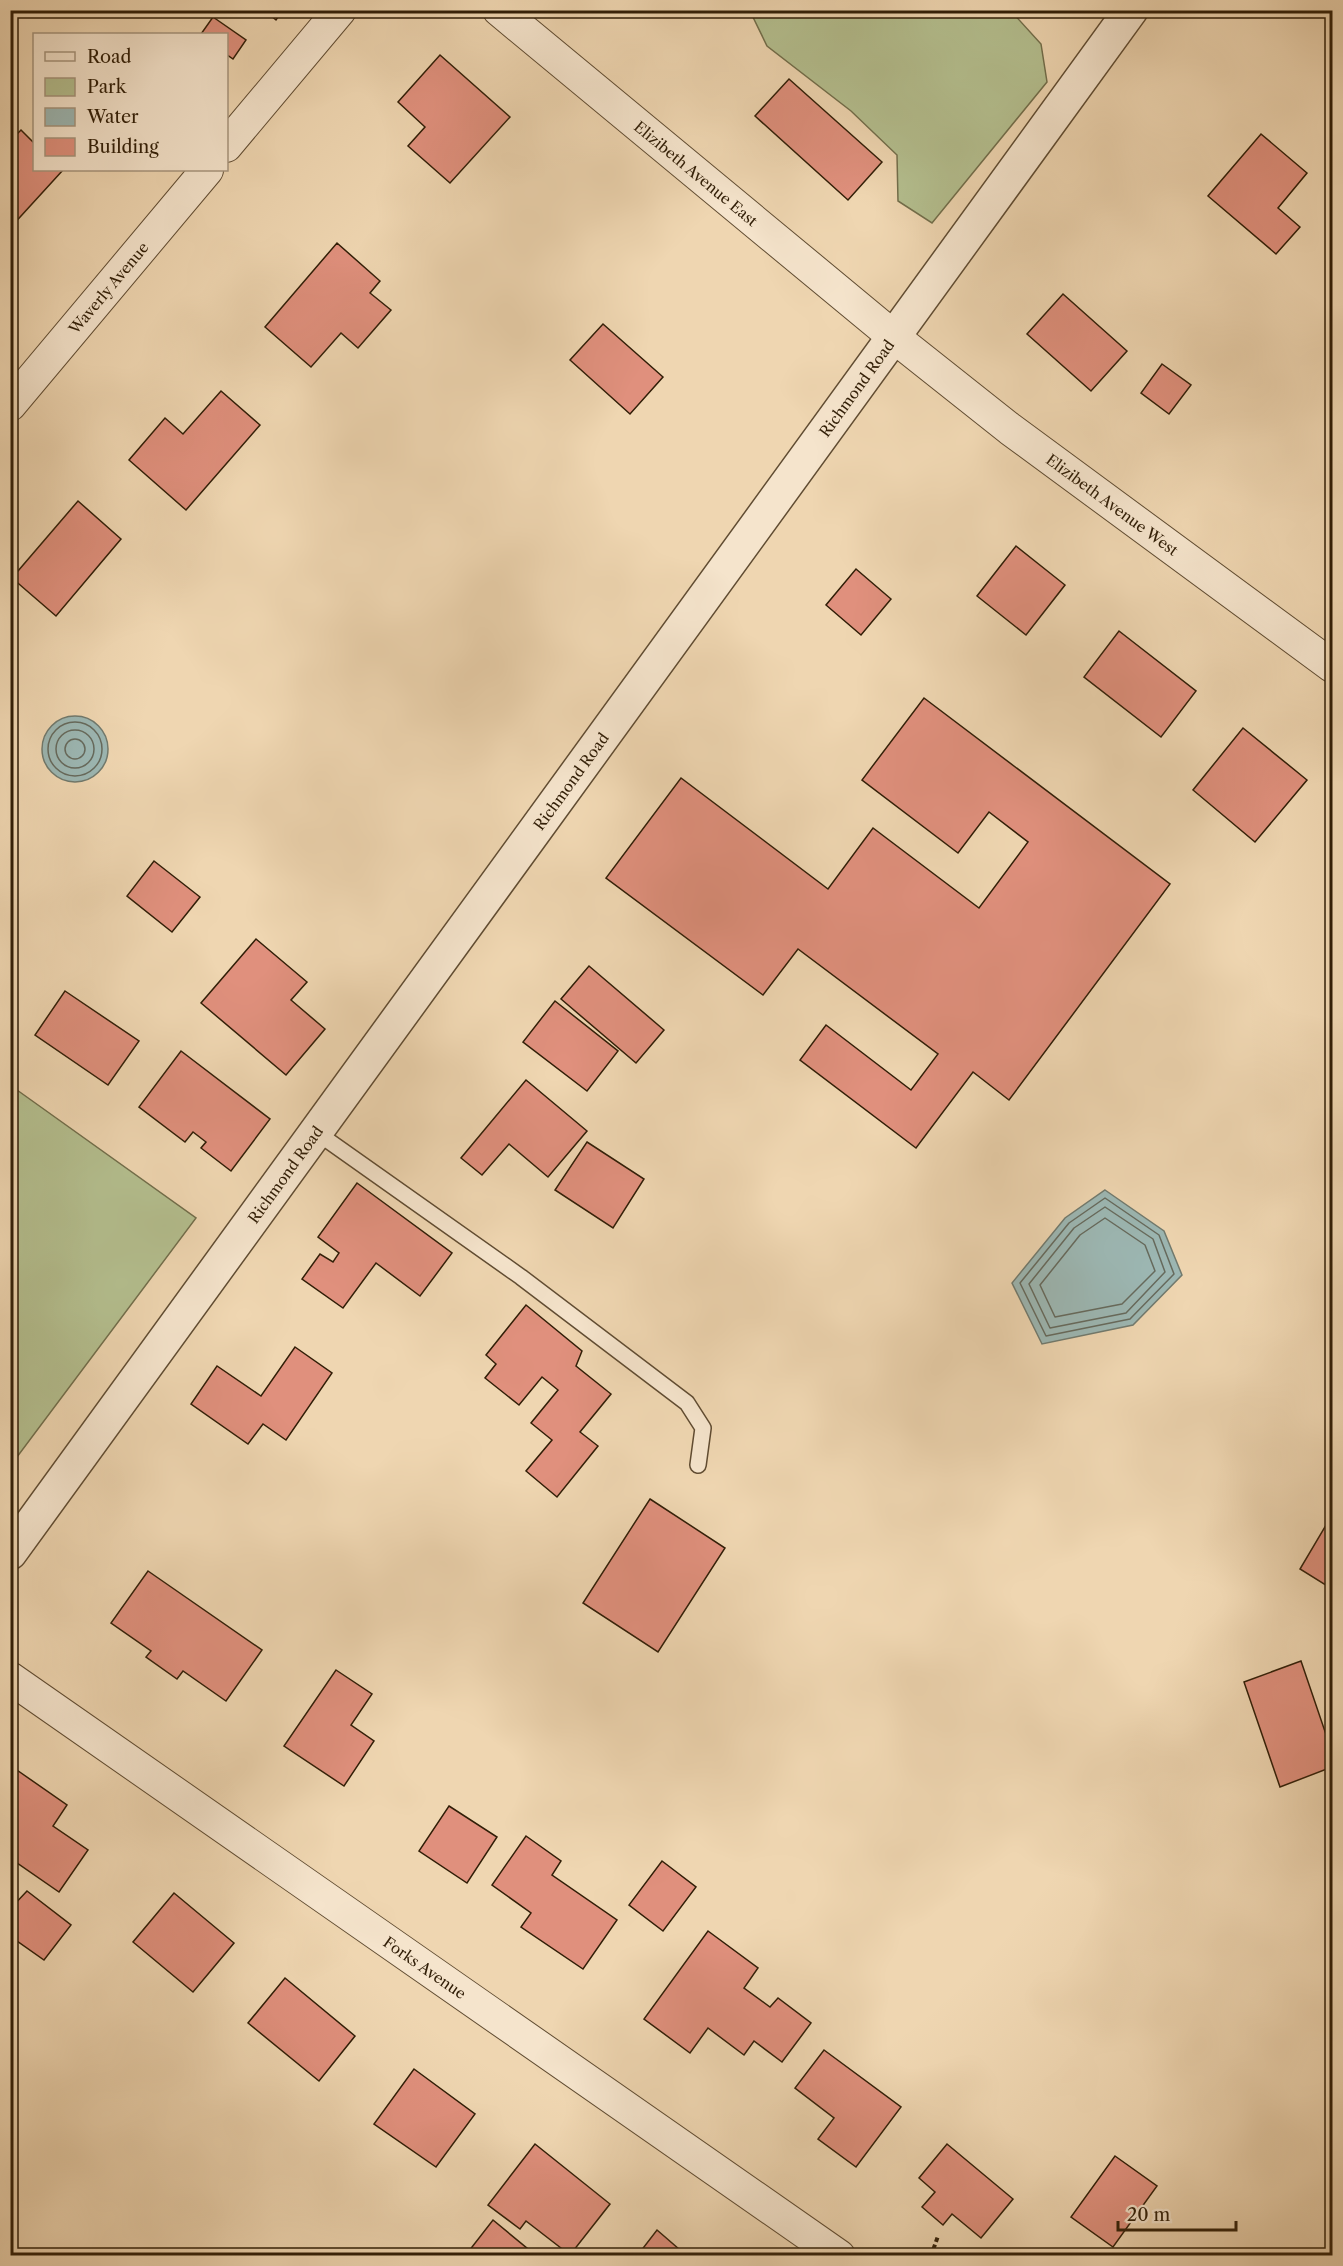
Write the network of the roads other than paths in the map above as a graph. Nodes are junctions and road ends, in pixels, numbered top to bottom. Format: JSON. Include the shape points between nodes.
{"nodes":[{"id":1,"x":340,"y":10,"type":"edge"},
{"id":2,"x":499,"y":10,"type":"edge"},
{"id":3,"x":1131,"y":10,"type":"edge"},
{"id":4,"x":228,"y":144,"type":"edge"},
{"id":5,"x":206,"y":171,"type":"edge"},
{"id":6,"x":894,"y":337,"type":"junction"},
{"id":7,"x":10,"y":405,"type":"edge"},
{"id":8,"x":1332,"y":666,"type":"edge"},
{"id":9,"x":316,"y":1132,"type":"junction"},
{"id":10,"x":698,"y":1465,"type":"dead end"},
{"id":11,"x":10,"y":1553,"type":"edge"},
{"id":12,"x":10,"y":1678,"type":"edge"},
{"id":13,"x":839,"y":2256,"type":"edge"}],
"edges":[{"from":1,"to":4,"type":"street"},
{"from":2,"to":6,"type":"street","name":"Elizibeth Avenue East"},
{"from":3,"to":6,"type":"street","name":"Richmond Road"},
{"from":5,"to":7,"type":"street","name":"Waverly Avenue"},
{"from":6,"to":8,"type":"street","name":"Elizibeth Avenue West","via":[[1010,429]]},
{"from":6,"to":9,"type":"street","name":"Richmond Road"},
{"from":9,"to":10,"type":"lane","via":[[521,1277],[687,1403],[703,1428]]},
{"from":9,"to":11,"type":"street","name":"Richmond Road"},
{"from":12,"to":13,"type":"street","name":"Forks Avenue"}]}
